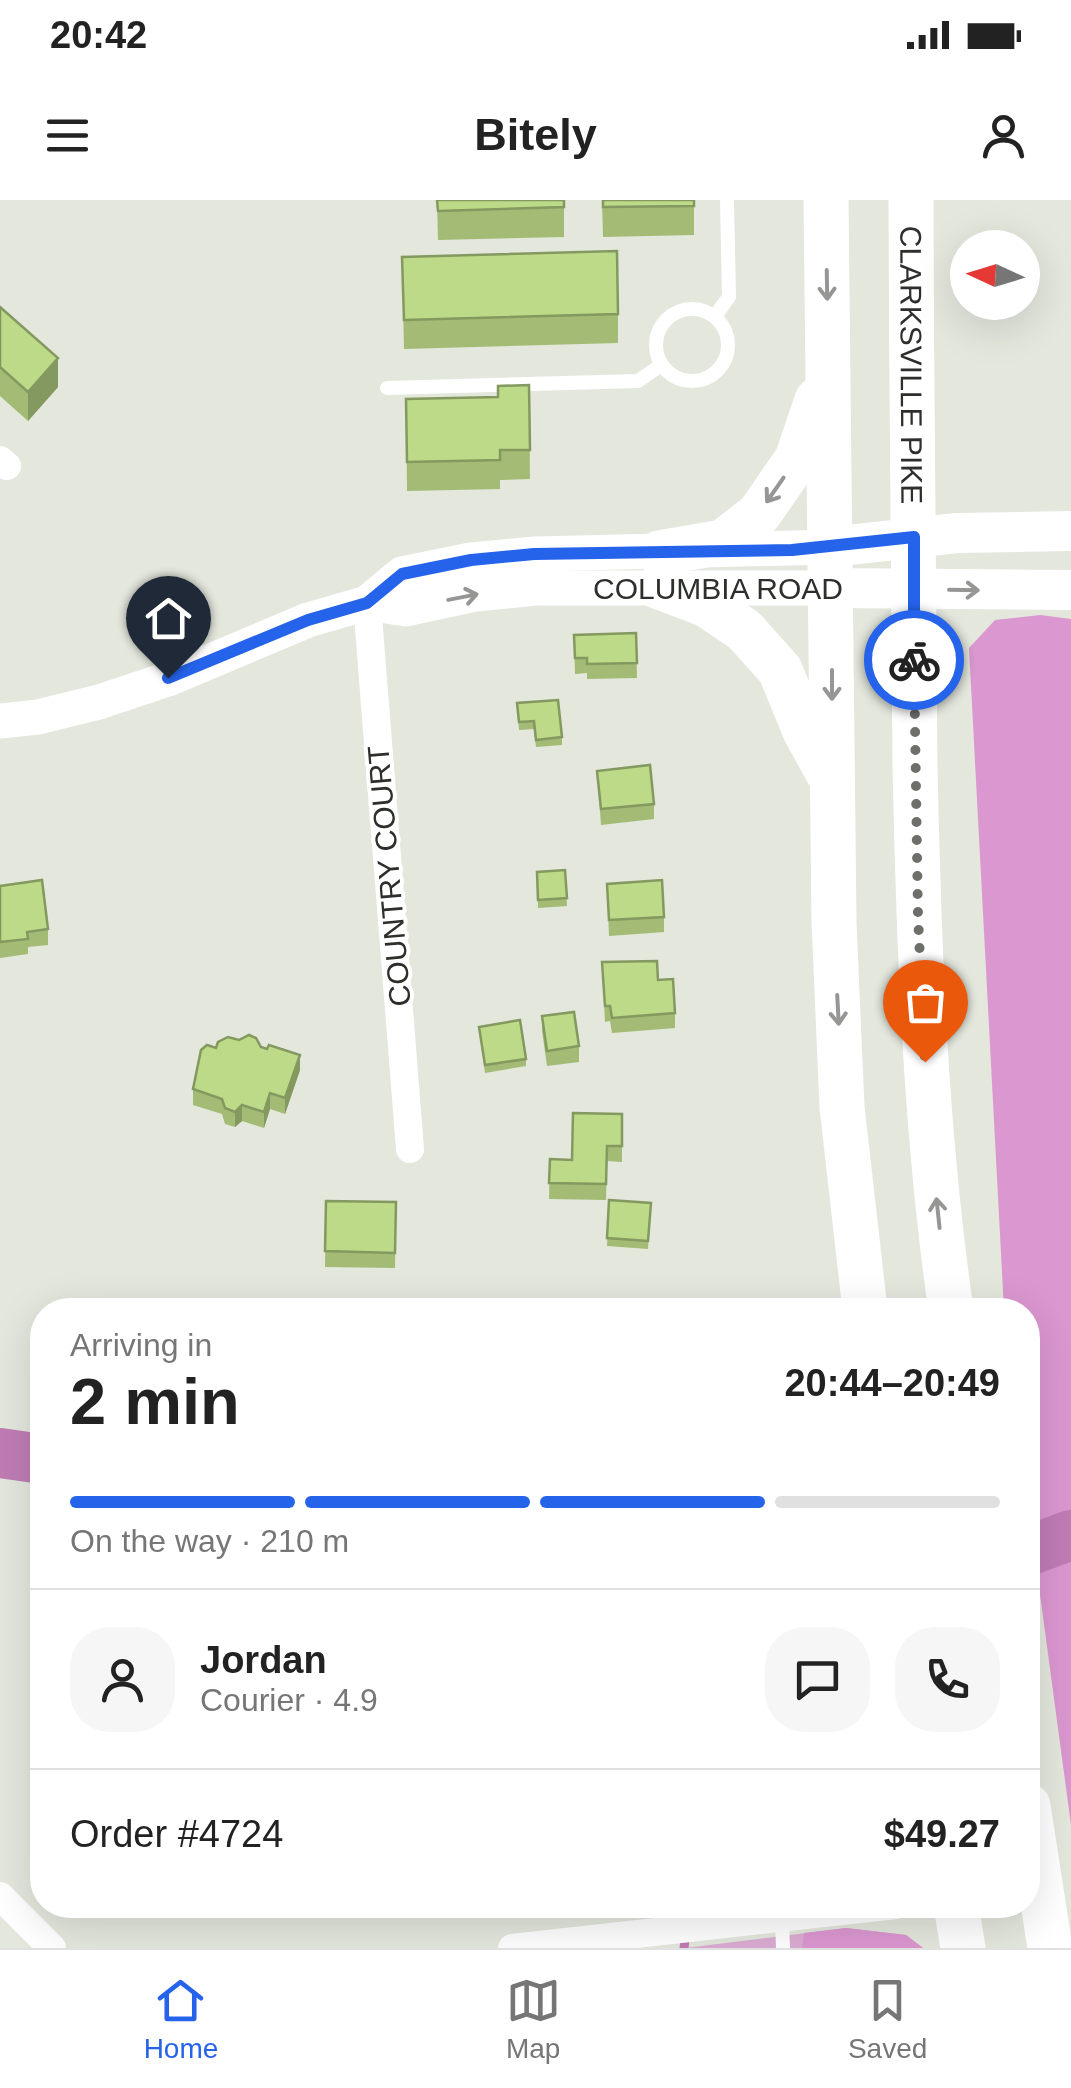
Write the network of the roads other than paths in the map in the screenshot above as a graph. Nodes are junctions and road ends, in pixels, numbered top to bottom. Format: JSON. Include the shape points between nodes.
{"nodes":[{"id":1,"x":726,"y":200,"type":"edge"},
{"id":2,"x":826,"y":200,"type":"edge"},
{"id":3,"x":911,"y":200,"type":"edge"},
{"id":4,"x":715,"y":316,"type":"junction"},
{"id":5,"x":661,"y":365,"type":"junction"},
{"id":6,"x":828,"y":370,"type":"junction"},
{"id":7,"x":386,"y":388,"type":"dead end"},
{"id":8,"x":1071,"y":531,"type":"edge"},
{"id":9,"x":914,"y":537,"type":"junction"},
{"id":10,"x":831,"y":567,"type":"junction"},
{"id":11,"x":659,"y":570,"type":"junction"},
{"id":12,"x":912,"y":589,"type":"junction"},
{"id":13,"x":1071,"y":590,"type":"edge"},
{"id":14,"x":367,"y":603,"type":"junction"},
{"id":15,"x":0,"y":721,"type":"edge"},
{"id":16,"x":832,"y":781,"type":"junction"},
{"id":17,"x":410,"y":1148,"type":"dead end"},
{"id":18,"x":864,"y":1298,"type":"edge"},
{"id":19,"x":950,"y":1298,"type":"edge"},
{"id":20,"x":1040,"y":1883,"type":"edge"},
{"id":21,"x":0,"y":1896,"type":"edge"},
{"id":22,"x":845,"y":1918,"type":"edge"},
{"id":23,"x":958,"y":1918,"type":"edge"},
{"id":24,"x":782,"y":1934,"type":"edge"},
{"id":25,"x":52,"y":1948,"type":"edge"},
{"id":26,"x":512,"y":1948,"type":"edge"},
{"id":27,"x":963,"y":1948,"type":"edge"},
{"id":28,"x":1050,"y":1948,"type":"edge"}],
"edges":[{"from":1,"to":4,"type":"lane","via":[[729,297]]},
{"from":2,"to":6,"type":"main road","one_way":true},
{"from":3,"to":9,"type":"main road","name":"CLARKSVILLE PIKE"},
{"from":4,"to":5,"type":"lane","via":[[687,308],[662,323],[656,337]]},
{"from":4,"to":5,"type":"lane","via":[[728,336],[720,369],[701,381],[678,380]]},
{"from":5,"to":7,"type":"lane","via":[[638,381]]},
{"from":6,"to":10,"type":"main road"},
{"from":6,"to":11,"type":"main road","one_way":true,"via":[[797,460],[759,514],[723,542]]},
{"from":8,"to":9,"type":"main road","name":"COLUMBIA ROAD"},
{"from":9,"to":10,"type":"main road","name":"COLUMBIA ROAD"},
{"from":9,"to":12,"type":"main road","name":"CLARKSVILLE PIKE"},
{"from":10,"to":11,"type":"street","name":"COLUMBIA ROAD"},
{"from":10,"to":12,"type":"main road","name":"COLUMBIA ROAD"},
{"from":10,"to":16,"type":"main road","one_way":true},
{"from":11,"to":14,"type":"street","name":"COLUMBIA ROAD","via":[[406,609]]},
{"from":11,"to":16,"type":"main road","via":[[744,630],[780,670]]},
{"from":12,"to":13,"type":"main road","name":"COLUMBIA ROAD","one_way":true},
{"from":19,"to":12,"type":"main road","name":"CLARKSVILLE PIKE","one_way":true,"via":[[926,1081]]},
{"from":14,"to":15,"type":"street","name":"COLUMBIA ROAD","via":[[99,702]]},
{"from":14,"to":17,"type":"street","name":"COUNTRY COURT"},
{"from":16,"to":18,"type":"main road","one_way":true,"via":[[842,1107]]},
{"from":20,"to":28,"type":"main road"},
{"from":21,"to":25,"type":"street"},
{"from":22,"to":24,"type":"street"},
{"from":23,"to":27,"type":"main road"},
{"from":24,"to":26,"type":"street","via":[[702,1928]]}]}
